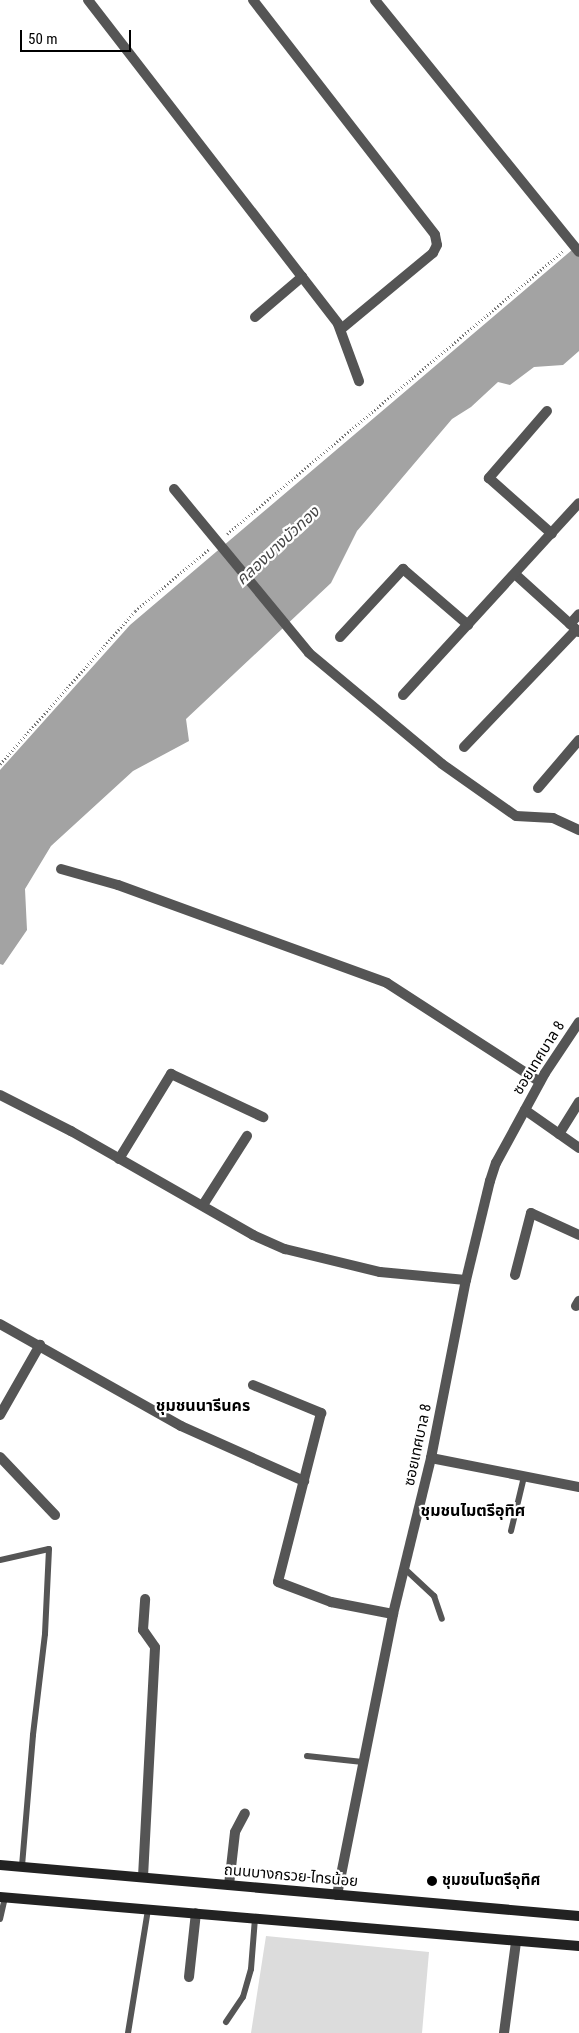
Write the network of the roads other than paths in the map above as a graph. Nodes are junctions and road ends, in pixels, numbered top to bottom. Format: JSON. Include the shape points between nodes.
{"nodes":[{"id":1,"x":88,"y":0,"type":"edge"},
{"id":2,"x":253,"y":0,"type":"edge"},
{"id":3,"x":375,"y":0,"type":"edge"},
{"id":4,"x":579,"y":252,"type":"edge"},
{"id":5,"x":302,"y":277,"type":"junction"},
{"id":6,"x":255,"y":317,"type":"dead end"},
{"id":7,"x":341,"y":329,"type":"junction"},
{"id":8,"x":359,"y":381,"type":"dead end"},
{"id":9,"x":547,"y":411,"type":"dead end"},
{"id":10,"x":174,"y":489,"type":"dead end"},
{"id":11,"x":579,"y":503,"type":"edge"},
{"id":12,"x":552,"y":534,"type":"junction"},
{"id":13,"x":516,"y":575,"type":"junction"},
{"id":14,"x":579,"y":614,"type":"edge"},
{"id":15,"x":468,"y":625,"type":"junction"},
{"id":16,"x":575,"y":629,"type":"edge"},
{"id":17,"x":340,"y":637,"type":"dead end"},
{"id":18,"x":403,"y":695,"type":"dead end"},
{"id":19,"x":579,"y":740,"type":"edge"},
{"id":20,"x":464,"y":747,"type":"dead end"},
{"id":21,"x":538,"y":788,"type":"dead end"},
{"id":22,"x":579,"y":830,"type":"edge"},
{"id":23,"x":62,"y":868,"type":"dead end"},
{"id":24,"x":579,"y":1022,"type":"edge"},
{"id":25,"x":540,"y":1082,"type":"junction"},
{"id":26,"x":0,"y":1095,"type":"edge"},
{"id":27,"x":579,"y":1102,"type":"edge"},
{"id":28,"x":525,"y":1110,"type":"junction"},
{"id":29,"x":263,"y":1116,"type":"dead end"},
{"id":30,"x":559,"y":1134,"type":"junction"},
{"id":31,"x":247,"y":1136,"type":"dead end"},
{"id":32,"x":579,"y":1148,"type":"edge"},
{"id":33,"x":119,"y":1159,"type":"junction"},
{"id":34,"x":203,"y":1205,"type":"junction"},
{"id":35,"x":578,"y":1233,"type":"edge"},
{"id":36,"x":515,"y":1275,"type":"dead end"},
{"id":37,"x":466,"y":1280,"type":"junction"},
{"id":38,"x":0,"y":1324,"type":"edge"},
{"id":39,"x":40,"y":1345,"type":"junction"},
{"id":40,"x":253,"y":1385,"type":"dead end"},
{"id":41,"x":0,"y":1415,"type":"edge"},
{"id":42,"x":0,"y":1456,"type":"edge"},
{"id":43,"x":431,"y":1458,"type":"junction"},
{"id":44,"x":524,"y":1477,"type":"junction"},
{"id":45,"x":304,"y":1481,"type":"junction"},
{"id":46,"x":579,"y":1487,"type":"edge"},
{"id":47,"x":55,"y":1514,"type":"dead end"},
{"id":48,"x":511,"y":1531,"type":"dead end"},
{"id":49,"x":0,"y":1560,"type":"edge"},
{"id":50,"x":405,"y":1569,"type":"junction"},
{"id":51,"x":145,"y":1599,"type":"dead end"},
{"id":52,"x":393,"y":1614,"type":"junction"},
{"id":53,"x":442,"y":1619,"type":"dead end"},
{"id":54,"x":307,"y":1756,"type":"dead end"},
{"id":55,"x":363,"y":1762,"type":"junction"},
{"id":56,"x":246,"y":1813,"type":"dead end"},
{"id":57,"x":0,"y":1865,"type":"edge"},
{"id":58,"x":22,"y":1867,"type":"junction"},
{"id":59,"x":143,"y":1877,"type":"junction"},
{"id":60,"x":229,"y":1885,"type":"junction"},
{"id":61,"x":337,"y":1895,"type":"junction"},
{"id":62,"x":2,"y":1897,"type":"edge"},
{"id":63,"x":148,"y":1910,"type":"junction"},
{"id":64,"x":196,"y":1913,"type":"junction"},
{"id":65,"x":579,"y":1916,"type":"edge"},
{"id":66,"x":255,"y":1918,"type":"junction"},
{"id":67,"x":0,"y":1919,"type":"edge"},
{"id":68,"x":516,"y":1942,"type":"junction"},
{"id":69,"x":579,"y":1946,"type":"edge"},
{"id":70,"x":188,"y":1977,"type":"dead end"},
{"id":71,"x":226,"y":2022,"type":"dead end"},
{"id":72,"x":128,"y":2033,"type":"edge"},
{"id":73,"x":504,"y":2033,"type":"edge"}],
"edges":[{"from":1,"to":5,"type":"street"},
{"from":2,"to":7,"type":"street","via":[[435,235],[437,245],[434,253]]},
{"from":3,"to":4,"type":"street"},
{"from":5,"to":6,"type":"street"},
{"from":5,"to":7,"type":"street"},
{"from":7,"to":8,"type":"street"},
{"from":9,"to":12,"type":"street","via":[[489,478]]},
{"from":10,"to":22,"type":"street","via":[[309,653],[442,764],[516,816],[553,818]]},
{"from":11,"to":12,"type":"street"},
{"from":12,"to":13,"type":"street"},
{"from":13,"to":15,"type":"street"},
{"from":13,"to":16,"type":"street"},
{"from":14,"to":16,"type":"street"},
{"from":15,"to":17,"type":"street","via":[[403,569]]},
{"from":15,"to":18,"type":"street"},
{"from":16,"to":20,"type":"street"},
{"from":19,"to":21,"type":"street"},
{"from":23,"to":25,"type":"street","via":[[118,885],[387,983]]},
{"from":24,"to":25,"type":"street","name":"ซอยเทศบาล 8"},
{"from":25,"to":28,"type":"street","name":"ซอยเทศบาล 8"},
{"from":26,"to":33,"type":"street"},
{"from":27,"to":30,"type":"street"},
{"from":28,"to":30,"type":"street"},
{"from":28,"to":37,"type":"street","name":"ซอยเทศบาล 8","via":[[496,1163]]},
{"from":29,"to":33,"type":"street","via":[[171,1074]]},
{"from":30,"to":32,"type":"street"},
{"from":31,"to":34,"type":"street"},
{"from":33,"to":34,"type":"street"},
{"from":34,"to":37,"type":"street","via":[[253,1235],[285,1249],[380,1272]]},
{"from":35,"to":36,"type":"street","via":[[531,1213]]},
{"from":37,"to":43,"type":"street","name":"ซอยเทศบาล 8"},
{"from":38,"to":39,"type":"street"},
{"from":39,"to":41,"type":"street"},
{"from":39,"to":45,"type":"street","via":[[181,1426]]},
{"from":40,"to":45,"type":"street","via":[[321,1413]]},
{"from":42,"to":47,"type":"street"},
{"from":43,"to":44,"type":"street"},
{"from":43,"to":50,"type":"street","name":"ซอยเทศบาล 8"},
{"from":44,"to":46,"type":"street"},
{"from":44,"to":48,"type":"lane"},
{"from":45,"to":52,"type":"street","via":[[278,1582],[331,1602]]},
{"from":49,"to":58,"type":"lane","via":[[50,1549]]},
{"from":50,"to":52,"type":"street","name":"ซอยเทศบาล 8"},
{"from":50,"to":53,"type":"lane","via":[[434,1596]]},
{"from":51,"to":59,"type":"street","via":[[143,1630],[155,1647]]},
{"from":52,"to":55,"type":"street","name":"ซอยเทศบาล 8"},
{"from":54,"to":55,"type":"lane"},
{"from":55,"to":61,"type":"street","name":"ซอยเทศบาล 8"},
{"from":56,"to":60,"type":"street","via":[[234,1832]]},
{"from":57,"to":58,"type":"main road","name":"ถนนบางกรวย-ไทรน้อย"},
{"from":58,"to":59,"type":"main road","name":"ถนนบางกรวย-ไทรน้อย"},
{"from":59,"to":60,"type":"main road","name":"ถนนบางกรวย-ไทรน้อย"},
{"from":60,"to":61,"type":"main road","name":"ถนนบางกรวย-ไทรน้อย"},
{"from":61,"to":65,"type":"main road","name":"ถนนบางกรวย-ไทรน้อย"},
{"from":62,"to":63,"type":"main road"},
{"from":62,"to":67,"type":"lane"},
{"from":63,"to":64,"type":"main road"},
{"from":63,"to":72,"type":"lane"},
{"from":64,"to":66,"type":"main road"},
{"from":64,"to":70,"type":"street"},
{"from":66,"to":68,"type":"main road"},
{"from":66,"to":71,"type":"lane","via":[[251,1970],[243,1997]]},
{"from":68,"to":69,"type":"main road"},
{"from":68,"to":73,"type":"street"}]}
